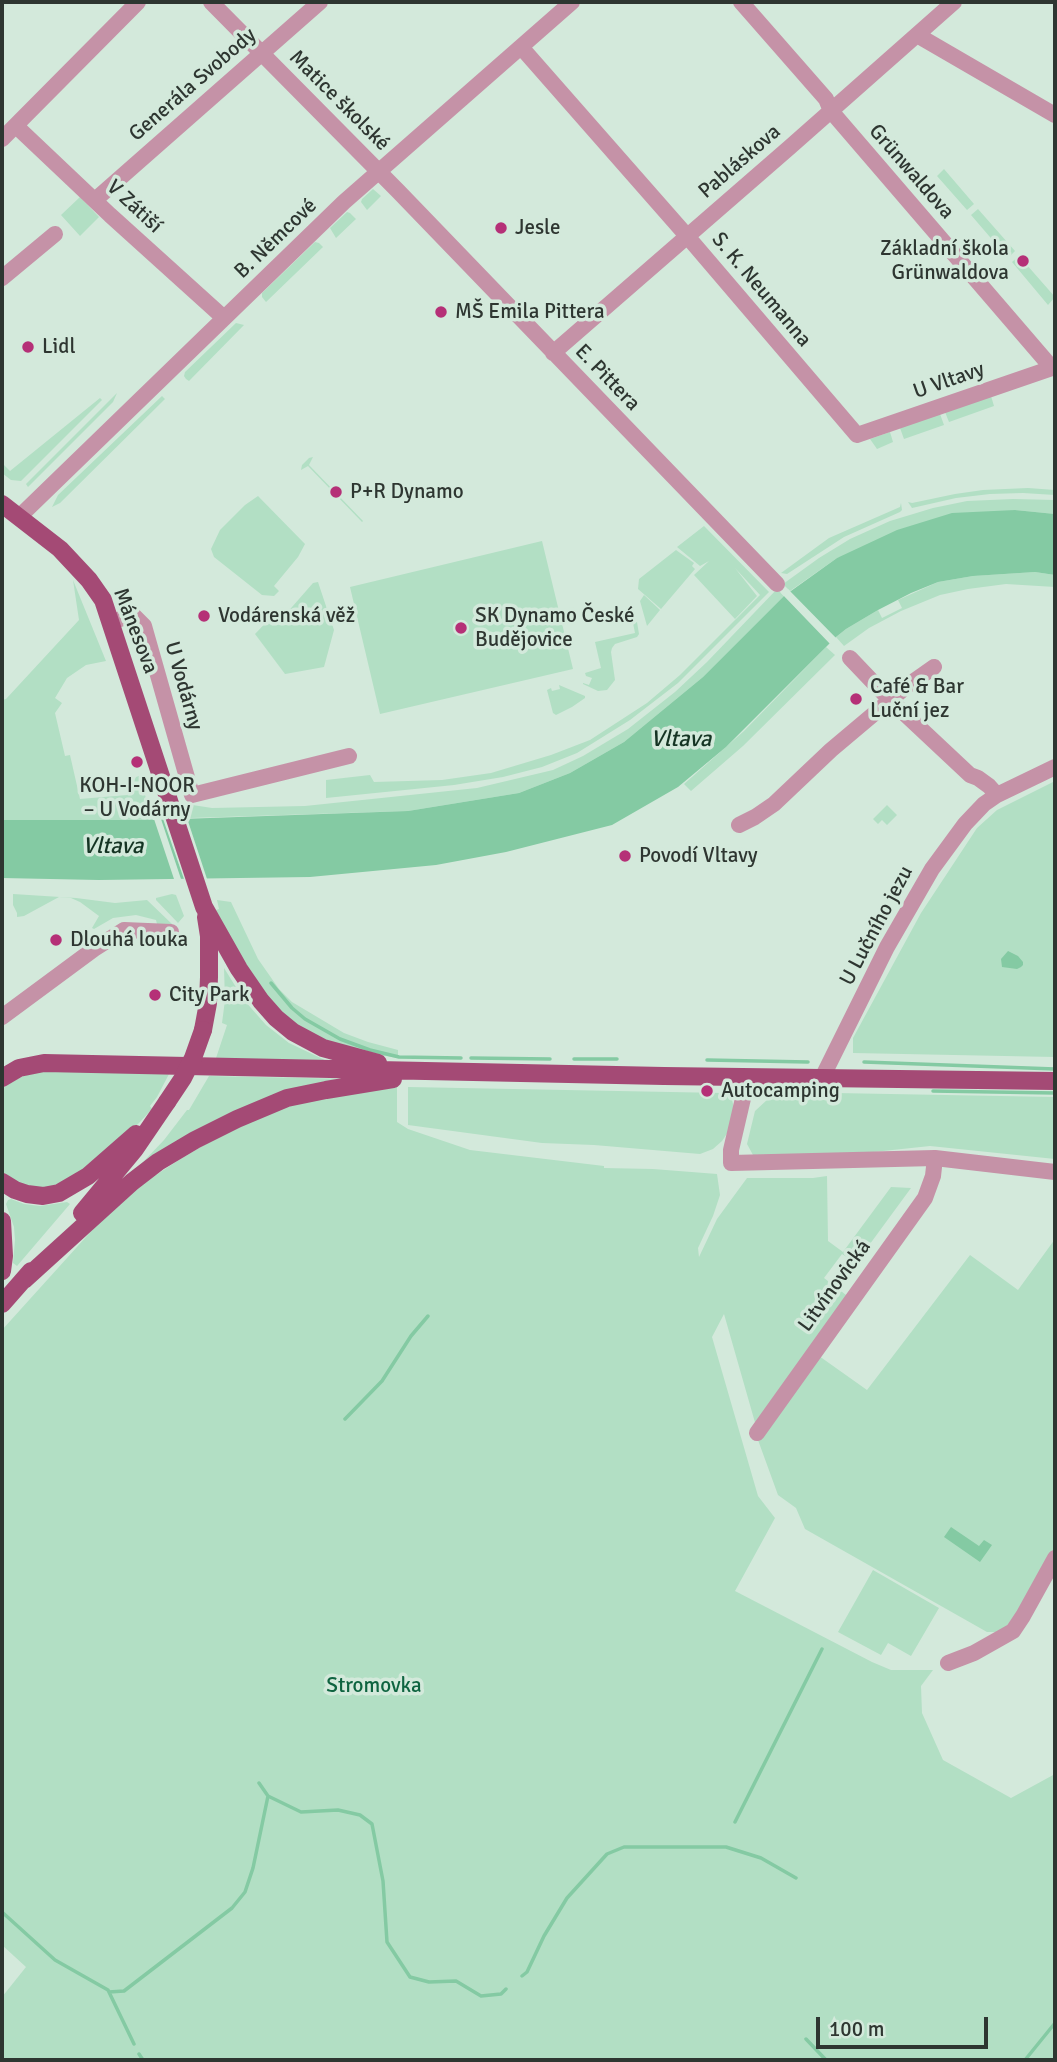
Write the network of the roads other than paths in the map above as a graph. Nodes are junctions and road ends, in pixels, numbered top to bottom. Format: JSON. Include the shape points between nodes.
{"nodes":[{"id":1,"x":138,"y":2,"type":"edge"},
{"id":2,"x":211,"y":2,"type":"edge"},
{"id":3,"x":320,"y":2,"type":"edge"},
{"id":4,"x":572,"y":2,"type":"edge"},
{"id":5,"x":741,"y":2,"type":"edge"},
{"id":6,"x":954,"y":2,"type":"edge"},
{"id":7,"x":917,"y":35,"type":"junction"},
{"id":8,"x":521,"y":47,"type":"junction"},
{"id":9,"x":262,"y":53,"type":"junction"},
{"id":10,"x":831,"y":111,"type":"junction"},
{"id":11,"x":1055,"y":115,"type":"edge"},
{"id":12,"x":16,"y":126,"type":"junction"},
{"id":13,"x":2,"y":139,"type":"edge"},
{"id":14,"x":379,"y":170,"type":"junction"},
{"id":15,"x":95,"y":200,"type":"junction"},
{"id":16,"x":55,"y":233,"type":"dead end"},
{"id":17,"x":687,"y":236,"type":"junction"},
{"id":18,"x":2,"y":278,"type":"edge"},
{"id":19,"x":224,"y":318,"type":"junction"},
{"id":20,"x":553,"y":352,"type":"junction"},
{"id":21,"x":1054,"y":367,"type":"edge"},
{"id":22,"x":857,"y":435,"type":"joint"},
{"id":23,"x":2,"y":504,"type":"edge"},
{"id":24,"x":19,"y":517,"type":"junction"},
{"id":25,"x":777,"y":584,"type":"dead end"},
{"id":26,"x":111,"y":622,"type":"junction"},
{"id":27,"x":850,"y":658,"type":"dead end"},
{"id":28,"x":934,"y":667,"type":"dead end"},
{"id":29,"x":890,"y":700,"type":"junction"},
{"id":30,"x":349,"y":756,"type":"dead end"},
{"id":31,"x":1055,"y":767,"type":"edge"},
{"id":32,"x":991,"y":800,"type":"junction"},
{"id":33,"x":739,"y":825,"type":"dead end"},
{"id":34,"x":203,"y":903,"type":"junction"},
{"id":35,"x":170,"y":932,"type":"dead end"},
{"id":36,"x":2,"y":1017,"type":"edge"},
{"id":37,"x":437,"y":1072,"type":"junction"},
{"id":38,"x":748,"y":1077,"type":"junction"},
{"id":39,"x":2,"y":1078,"type":"edge"},
{"id":40,"x":822,"y":1078,"type":"junction"},
{"id":41,"x":1055,"y":1082,"type":"edge"},
{"id":42,"x":162,"y":1109,"type":"junction"},
{"id":43,"x":935,"y":1158,"type":"junction"},
{"id":44,"x":1055,"y":1172,"type":"edge"},
{"id":45,"x":2,"y":1182,"type":"edge"},
{"id":46,"x":2,"y":1221,"type":"edge"},
{"id":47,"x":2,"y":1271,"type":"edge"},
{"id":48,"x":24,"y":1279,"type":"junction"},
{"id":49,"x":2,"y":1304,"type":"edge"},
{"id":50,"x":757,"y":1433,"type":"dead end"},
{"id":51,"x":1055,"y":1558,"type":"edge"},
{"id":52,"x":948,"y":1663,"type":"dead end"}],
"edges":[{"from":1,"to":12,"type":"street"},
{"from":2,"to":9,"type":"street","name":"Matice školské"},
{"from":3,"to":9,"type":"street","name":"Generála Svobody"},
{"from":4,"to":8,"type":"street","name":"B. Němcové"},
{"from":5,"to":10,"type":"street","name":"Grünwaldova","via":[[826,99]]},
{"from":6,"to":7,"type":"street","name":"Pabláskova"},
{"from":7,"to":10,"type":"street","name":"Pabláskova"},
{"from":7,"to":11,"type":"street"},
{"from":8,"to":14,"type":"street","name":"B. Němcové"},
{"from":8,"to":17,"type":"street","name":"S. K. Neumanna"},
{"from":9,"to":14,"type":"street","name":"Matice školské"},
{"from":9,"to":15,"type":"street","name":"Generála Svobody"},
{"from":10,"to":17,"type":"street","name":"Pabláskova"},
{"from":10,"to":21,"type":"street","name":"Grünwaldova"},
{"from":12,"to":13,"type":"street"},
{"from":12,"to":15,"type":"street","name":"V Zátiší"},
{"from":14,"to":19,"type":"street","name":"B. Němcové"},
{"from":14,"to":20,"type":"street","name":"E. Pittera"},
{"from":15,"to":19,"type":"street","name":"V Zátiší"},
{"from":16,"to":18,"type":"street"},
{"from":17,"to":20,"type":"street","name":"Pabláskova"},
{"from":17,"to":22,"type":"street","name":"S. K. Neumanna"},
{"from":19,"to":24,"type":"street","name":"B. Němcové"},
{"from":20,"to":25,"type":"street","name":"E. Pittera"},
{"from":21,"to":22,"type":"street","name":"U Vltavy"},
{"from":23,"to":24,"type":"main road","name":"Mánesova"},
{"from":24,"to":26,"type":"main road","name":"Mánesova","via":[[76,564],[103,600]]},
{"from":26,"to":30,"type":"street","name":"U Vodárny","via":[[133,615],[144,626],[192,795]]},
{"from":26,"to":34,"type":"main road","name":"Mánesova"},
{"from":27,"to":29,"type":"street"},
{"from":28,"to":29,"type":"street"},
{"from":29,"to":32,"type":"street","via":[[970,775],[989,786]]},
{"from":29,"to":33,"type":"street","via":[[774,804]]},
{"from":31,"to":32,"type":"street","name":"U Lučního jezu"},
{"from":32,"to":40,"type":"street","name":"U Lučního jezu","via":[[965,824],[932,869]]},
{"from":34,"to":37,"type":"main road","via":[[261,1001],[293,1032],[334,1052]]},
{"from":34,"to":42,"type":"main road","bridge":true,"via":[[209,936],[208,1003],[193,1058]]},
{"from":35,"to":36,"type":"street","via":[[124,930]]},
{"from":37,"to":38,"type":"main road"},
{"from":37,"to":39,"type":"main road","via":[[44,1063],[19,1068]]},
{"from":37,"to":48,"type":"main road","via":[[287,1098],[215,1129],[132,1182]]},
{"from":38,"to":40,"type":"main road"},
{"from":38,"to":43,"type":"street","via":[[730,1150],[731,1163]]},
{"from":40,"to":41,"type":"main road"},
{"from":42,"to":45,"type":"main road","via":[[72,1187],[43,1196]]},
{"from":42,"to":48,"type":"main road","via":[[135,1149]]},
{"from":43,"to":44,"type":"street"},
{"from":43,"to":50,"type":"street","name":"Litvínovická","via":[[925,1198]]},
{"from":46,"to":47,"type":"main road"},
{"from":48,"to":49,"type":"main road"},
{"from":51,"to":52,"type":"street","via":[[1013,1631]]}]}
